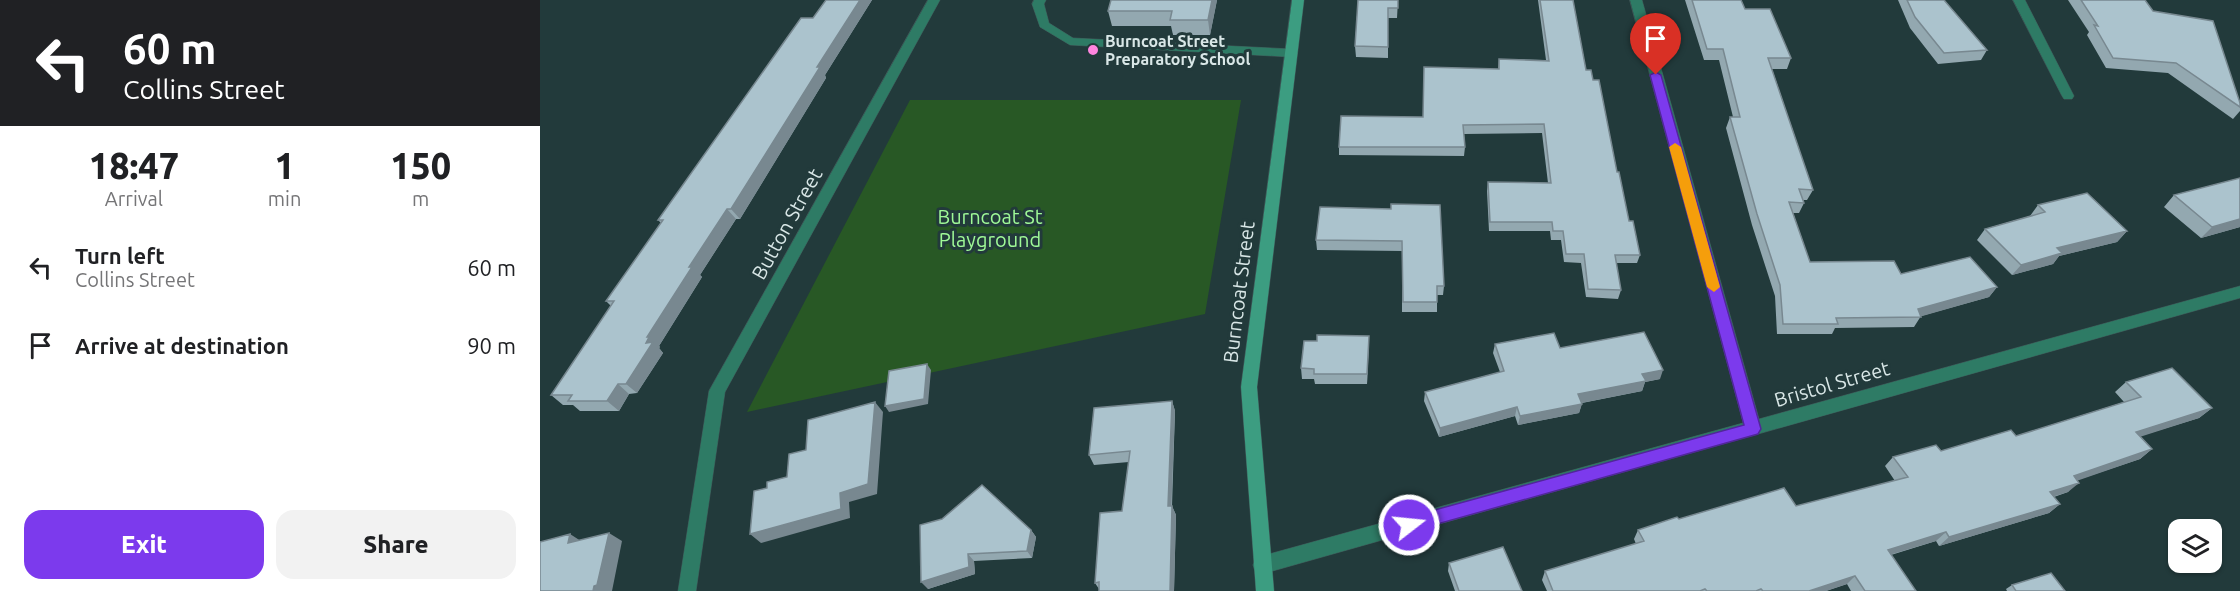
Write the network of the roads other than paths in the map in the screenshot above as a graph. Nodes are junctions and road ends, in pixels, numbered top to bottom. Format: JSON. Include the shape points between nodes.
{"nodes":[{"id":1,"x":934,"y":0,"type":"edge"},
{"id":2,"x":1040,"y":0,"type":"edge"},
{"id":3,"x":1298,"y":0,"type":"edge"},
{"id":4,"x":1636,"y":0,"type":"edge"},
{"id":5,"x":2019,"y":0,"type":"edge"},
{"id":6,"x":1291,"y":53,"type":"junction"},
{"id":7,"x":2068,"y":96,"type":"dead end"},
{"id":8,"x":2240,"y":292,"type":"edge"},
{"id":9,"x":1753,"y":429,"type":"junction"},
{"id":10,"x":1263,"y":565,"type":"junction"},
{"id":11,"x":687,"y":591,"type":"edge"},
{"id":12,"x":1264,"y":591,"type":"edge"}],
"edges":[{"from":1,"to":11,"type":"street","name":"Button Street","via":[[717,392]]},
{"from":2,"to":6,"type":"street","via":[[1044,25],[1070,41]]},
{"from":3,"to":6,"type":"main road","name":"Burncoat Street"},
{"from":4,"to":9,"type":"street"},
{"from":5,"to":7,"type":"street"},
{"from":6,"to":10,"type":"main road","name":"Burncoat Street","via":[[1249,387]]},
{"from":8,"to":9,"type":"street","name":"Bristol Street"},
{"from":9,"to":10,"type":"street","name":"Bristol Street"},
{"from":10,"to":12,"type":"main road","name":"Burncoat Street"}]}
